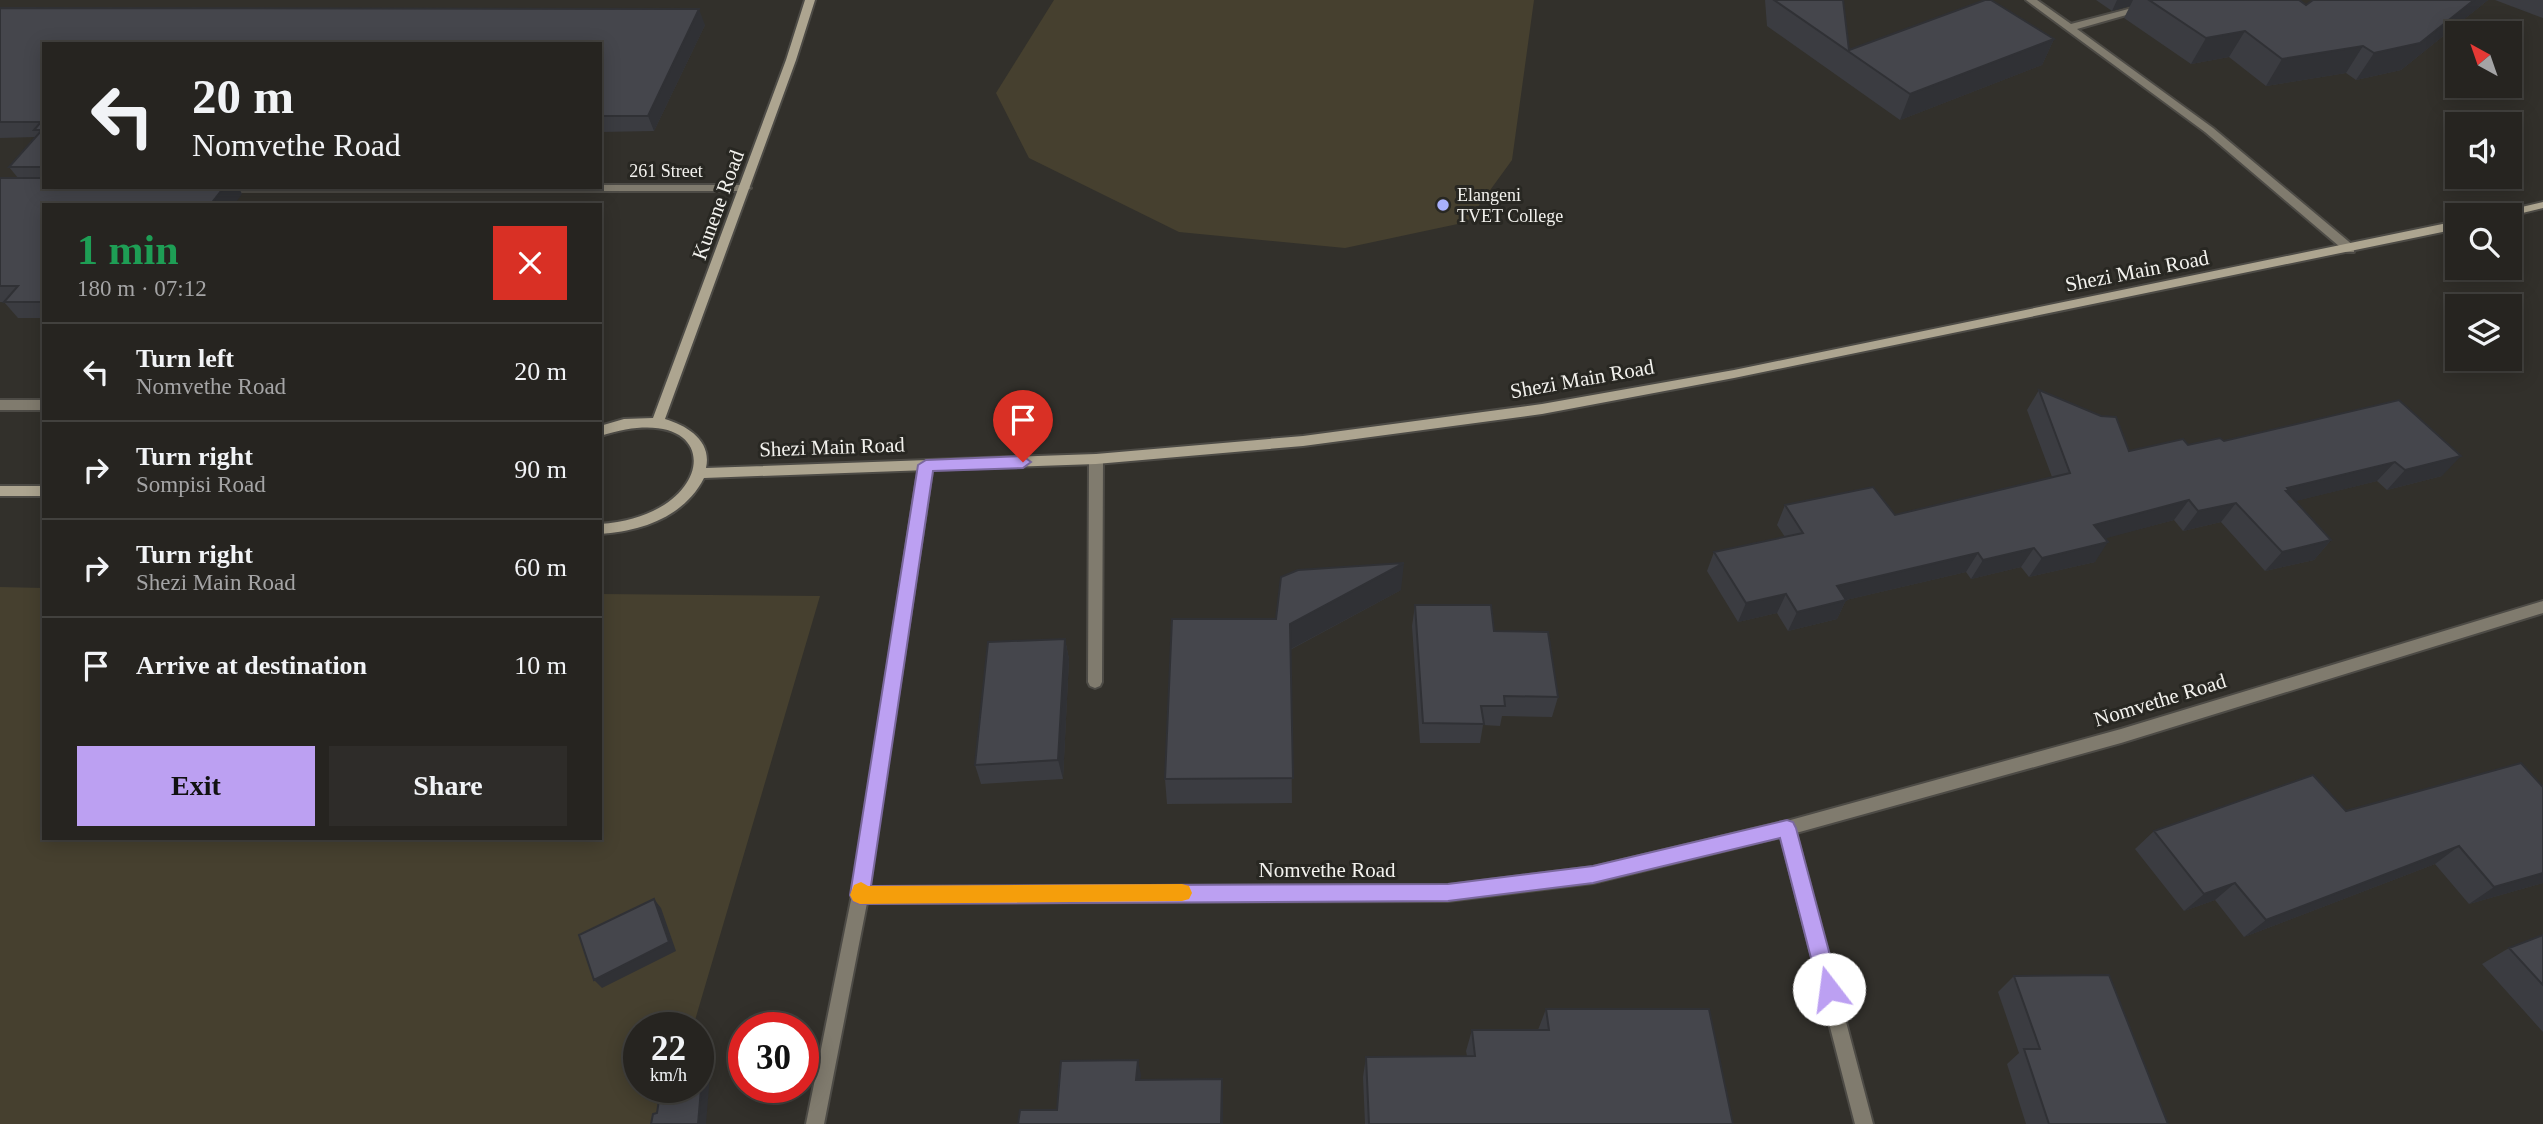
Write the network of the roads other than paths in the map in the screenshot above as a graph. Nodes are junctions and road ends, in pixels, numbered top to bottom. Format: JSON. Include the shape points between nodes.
{"nodes":[{"id":1,"x":810,"y":0,"type":"edge"},
{"id":2,"x":2031,"y":0,"type":"edge"},
{"id":3,"x":2174,"y":0,"type":"edge"},
{"id":4,"x":2067,"y":28,"type":"junction"},
{"id":5,"x":602,"y":188,"type":"edge"},
{"id":6,"x":745,"y":188,"type":"junction"},
{"id":7,"x":2543,"y":205,"type":"edge"},
{"id":8,"x":2522,"y":210,"type":"edge"},
{"id":9,"x":2445,"y":228,"type":"edge"},
{"id":10,"x":2350,"y":249,"type":"junction"},
{"id":11,"x":0,"y":405,"type":"edge"},
{"id":12,"x":42,"y":405,"type":"edge"},
{"id":13,"x":658,"y":422,"type":"junction"},
{"id":14,"x":602,"y":430,"type":"edge"},
{"id":15,"x":1096,"y":459,"type":"junction"},
{"id":16,"x":926,"y":465,"type":"junction"},
{"id":17,"x":700,"y":473,"type":"junction"},
{"id":18,"x":0,"y":491,"type":"edge"},
{"id":19,"x":42,"y":491,"type":"edge"},
{"id":20,"x":602,"y":529,"type":"edge"},
{"id":21,"x":2543,"y":607,"type":"edge"},
{"id":22,"x":1095,"y":682,"type":"dead end"},
{"id":23,"x":1787,"y":828,"type":"junction"},
{"id":24,"x":860,"y":895,"type":"junction"},
{"id":25,"x":815,"y":1124,"type":"edge"},
{"id":26,"x":1864,"y":1124,"type":"edge"}],
"edges":[{"from":1,"to":6,"type":"street","name":"Kunene Road"},
{"from":2,"to":4,"type":"street"},
{"from":3,"to":4,"type":"street"},
{"from":4,"to":10,"type":"street","via":[[2209,130]]},
{"from":5,"to":6,"type":"street","name":"261 Street"},
{"from":6,"to":13,"type":"street","name":"Kunene Road"},
{"from":7,"to":8,"type":"street"},
{"from":9,"to":10,"type":"street","name":"Shezi Main Road"},
{"from":10,"to":15,"type":"street","name":"Shezi Main Road","via":[[1542,409],[1303,441]]},
{"from":11,"to":12,"type":"street"},
{"from":13,"to":14,"type":"street","via":[[633,422]]},
{"from":13,"to":17,"type":"street","via":[[679,428],[694,439],[702,455]]},
{"from":15,"to":16,"type":"street","name":"Shezi Main Road"},
{"from":15,"to":22,"type":"street"},
{"from":16,"to":17,"type":"street","name":"Shezi Main Road"},
{"from":16,"to":24,"type":"street"},
{"from":17,"to":20,"type":"street","via":[[670,509],[645,522]]},
{"from":18,"to":19,"type":"street"},
{"from":21,"to":23,"type":"street","name":"Nomvethe Road","via":[[2121,736]]},
{"from":23,"to":24,"type":"street","name":"Nomvethe Road","via":[[1593,875],[1448,893]]},
{"from":23,"to":26,"type":"street"},
{"from":24,"to":25,"type":"street"}]}
